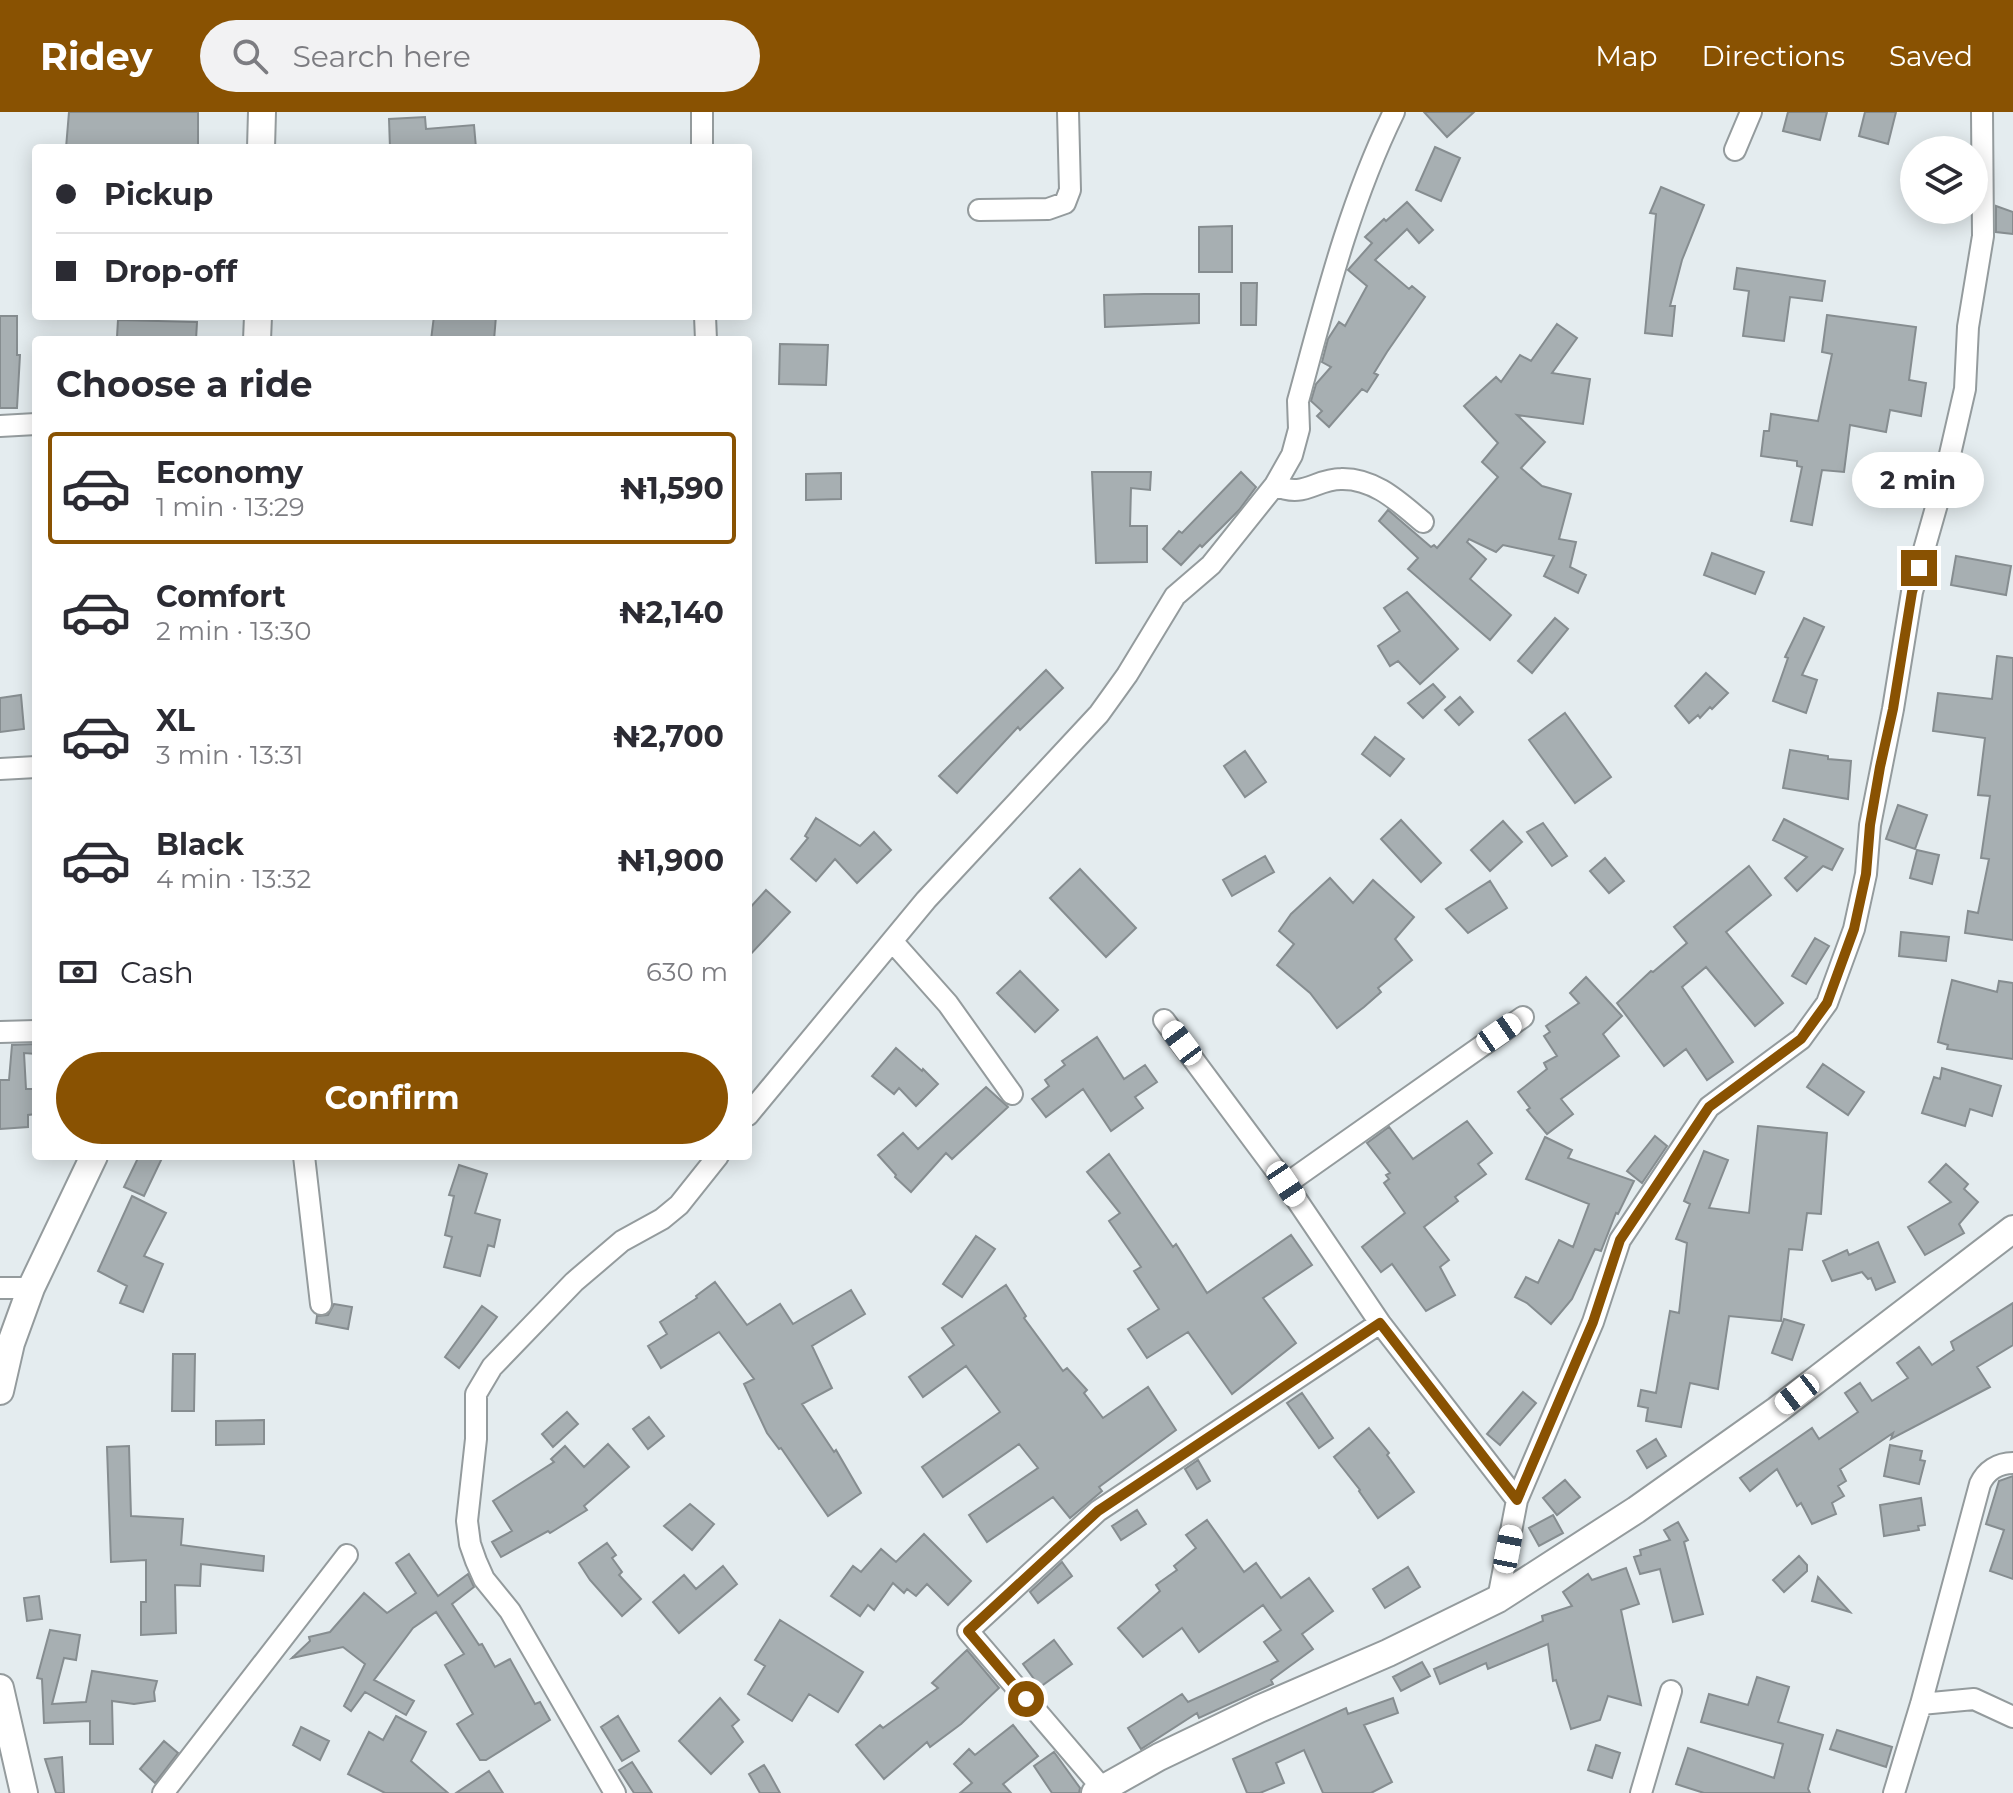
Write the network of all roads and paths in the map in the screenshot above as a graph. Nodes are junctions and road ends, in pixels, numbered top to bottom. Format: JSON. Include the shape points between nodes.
{"nodes":[{"id":1,"x":262,"y":112,"type":"edge"},
{"id":2,"x":702,"y":112,"type":"edge"},
{"id":3,"x":1068,"y":112,"type":"edge"},
{"id":4,"x":1394,"y":112,"type":"edge"},
{"id":5,"x":1751,"y":112,"type":"edge"},
{"id":6,"x":1982,"y":112,"type":"edge"},
{"id":7,"x":261,"y":144,"type":"edge"},
{"id":8,"x":702,"y":144,"type":"edge"},
{"id":9,"x":1735,"y":150,"type":"dead end"},
{"id":10,"x":979,"y":210,"type":"dead end"},
{"id":11,"x":32,"y":424,"type":"edge"},
{"id":12,"x":0,"y":426,"type":"edge"},
{"id":13,"x":1275,"y":485,"type":"junction"},
{"id":14,"x":1423,"y":522,"type":"dead end"},
{"id":15,"x":32,"y":767,"type":"edge"},
{"id":16,"x":0,"y":769,"type":"edge"},
{"id":17,"x":892,"y":941,"type":"junction"},
{"id":18,"x":1523,"y":1017,"type":"dead end"},
{"id":19,"x":1164,"y":1020,"type":"dead end"},
{"id":20,"x":32,"y":1031,"type":"edge"},
{"id":21,"x":0,"y":1032,"type":"edge"},
{"id":22,"x":1012,"y":1094,"type":"dead end"},
{"id":23,"x":752,"y":1110,"type":"edge"},
{"id":24,"x":92,"y":1160,"type":"edge"},
{"id":25,"x":304,"y":1160,"type":"edge"},
{"id":26,"x":715,"y":1160,"type":"edge"},
{"id":27,"x":1286,"y":1184,"type":"junction"},
{"id":28,"x":2013,"y":1229,"type":"edge"},
{"id":29,"x":0,"y":1288,"type":"edge"},
{"id":30,"x":31,"y":1288,"type":"junction"},
{"id":31,"x":321,"y":1304,"type":"dead end"},
{"id":32,"x":1380,"y":1323,"type":"junction"},
{"id":33,"x":0,"y":1391,"type":"edge"},
{"id":34,"x":2013,"y":1463,"type":"edge"},
{"id":35,"x":1517,"y":1500,"type":"junction"},
{"id":36,"x":347,"y":1555,"type":"dead end"},
{"id":37,"x":1498,"y":1599,"type":"junction"},
{"id":38,"x":0,"y":1688,"type":"edge"},
{"id":39,"x":1671,"y":1691,"type":"dead end"},
{"id":40,"x":1921,"y":1704,"type":"junction"},
{"id":41,"x":2013,"y":1717,"type":"edge"},
{"id":42,"x":1099,"y":1791,"type":"edge"},
{"id":43,"x":24,"y":1793,"type":"edge"},
{"id":44,"x":163,"y":1793,"type":"edge"},
{"id":45,"x":615,"y":1793,"type":"edge"},
{"id":46,"x":1641,"y":1793,"type":"edge"},
{"id":47,"x":1894,"y":1793,"type":"edge"}],
"edges":[{"from":1,"to":7,"type":"street"},
{"from":2,"to":8,"type":"street"},
{"from":3,"to":10,"type":"street","via":[[1070,190],[1065,203],[1048,209]]},
{"from":4,"to":13,"type":"street","via":[[1346,228],[1298,401],[1299,429],[1292,455]]},
{"from":5,"to":9,"type":"street"},
{"from":6,"to":35,"type":"street","via":[[1983,236],[1968,327],[1965,389],[1912,592],[1854,929],[1827,1003],[1801,1039],[1709,1107],[1620,1240],[1593,1322]]},
{"from":11,"to":12,"type":"street"},
{"from":13,"to":14,"type":"street","via":[[1296,492],[1338,478],[1355,480],[1377,487]]},
{"from":13,"to":17,"type":"street","via":[[1211,565],[1175,596],[1099,714]]},
{"from":15,"to":16,"type":"street"},
{"from":17,"to":22,"type":"street","via":[[948,1004]]},
{"from":17,"to":23,"type":"street"},
{"from":18,"to":27,"type":"street"},
{"from":19,"to":27,"type":"street"},
{"from":20,"to":21,"type":"street"},
{"from":24,"to":30,"type":"street"},
{"from":25,"to":31,"type":"street"},
{"from":26,"to":45,"type":"street","via":[[679,1205],[622,1241],[574,1282],[492,1367],[476,1394],[470,1544],[484,1579],[510,1611]]},
{"from":27,"to":32,"type":"street"},
{"from":28,"to":37,"type":"street","via":[[1777,1410]]},
{"from":29,"to":30,"type":"street"},
{"from":30,"to":33,"type":"street"},
{"from":32,"to":35,"type":"street"},
{"from":32,"to":42,"type":"street","via":[[1098,1511],[968,1631]]},
{"from":34,"to":40,"type":"street","via":[[1985,1473],[1980,1484]]},
{"from":35,"to":37,"type":"street"},
{"from":36,"to":44,"type":"street"},
{"from":37,"to":42,"type":"street","via":[[1231,1722]]},
{"from":38,"to":43,"type":"street"},
{"from":39,"to":46,"type":"street"},
{"from":40,"to":41,"type":"street","via":[[1974,1699]]},
{"from":40,"to":47,"type":"street"}]}
